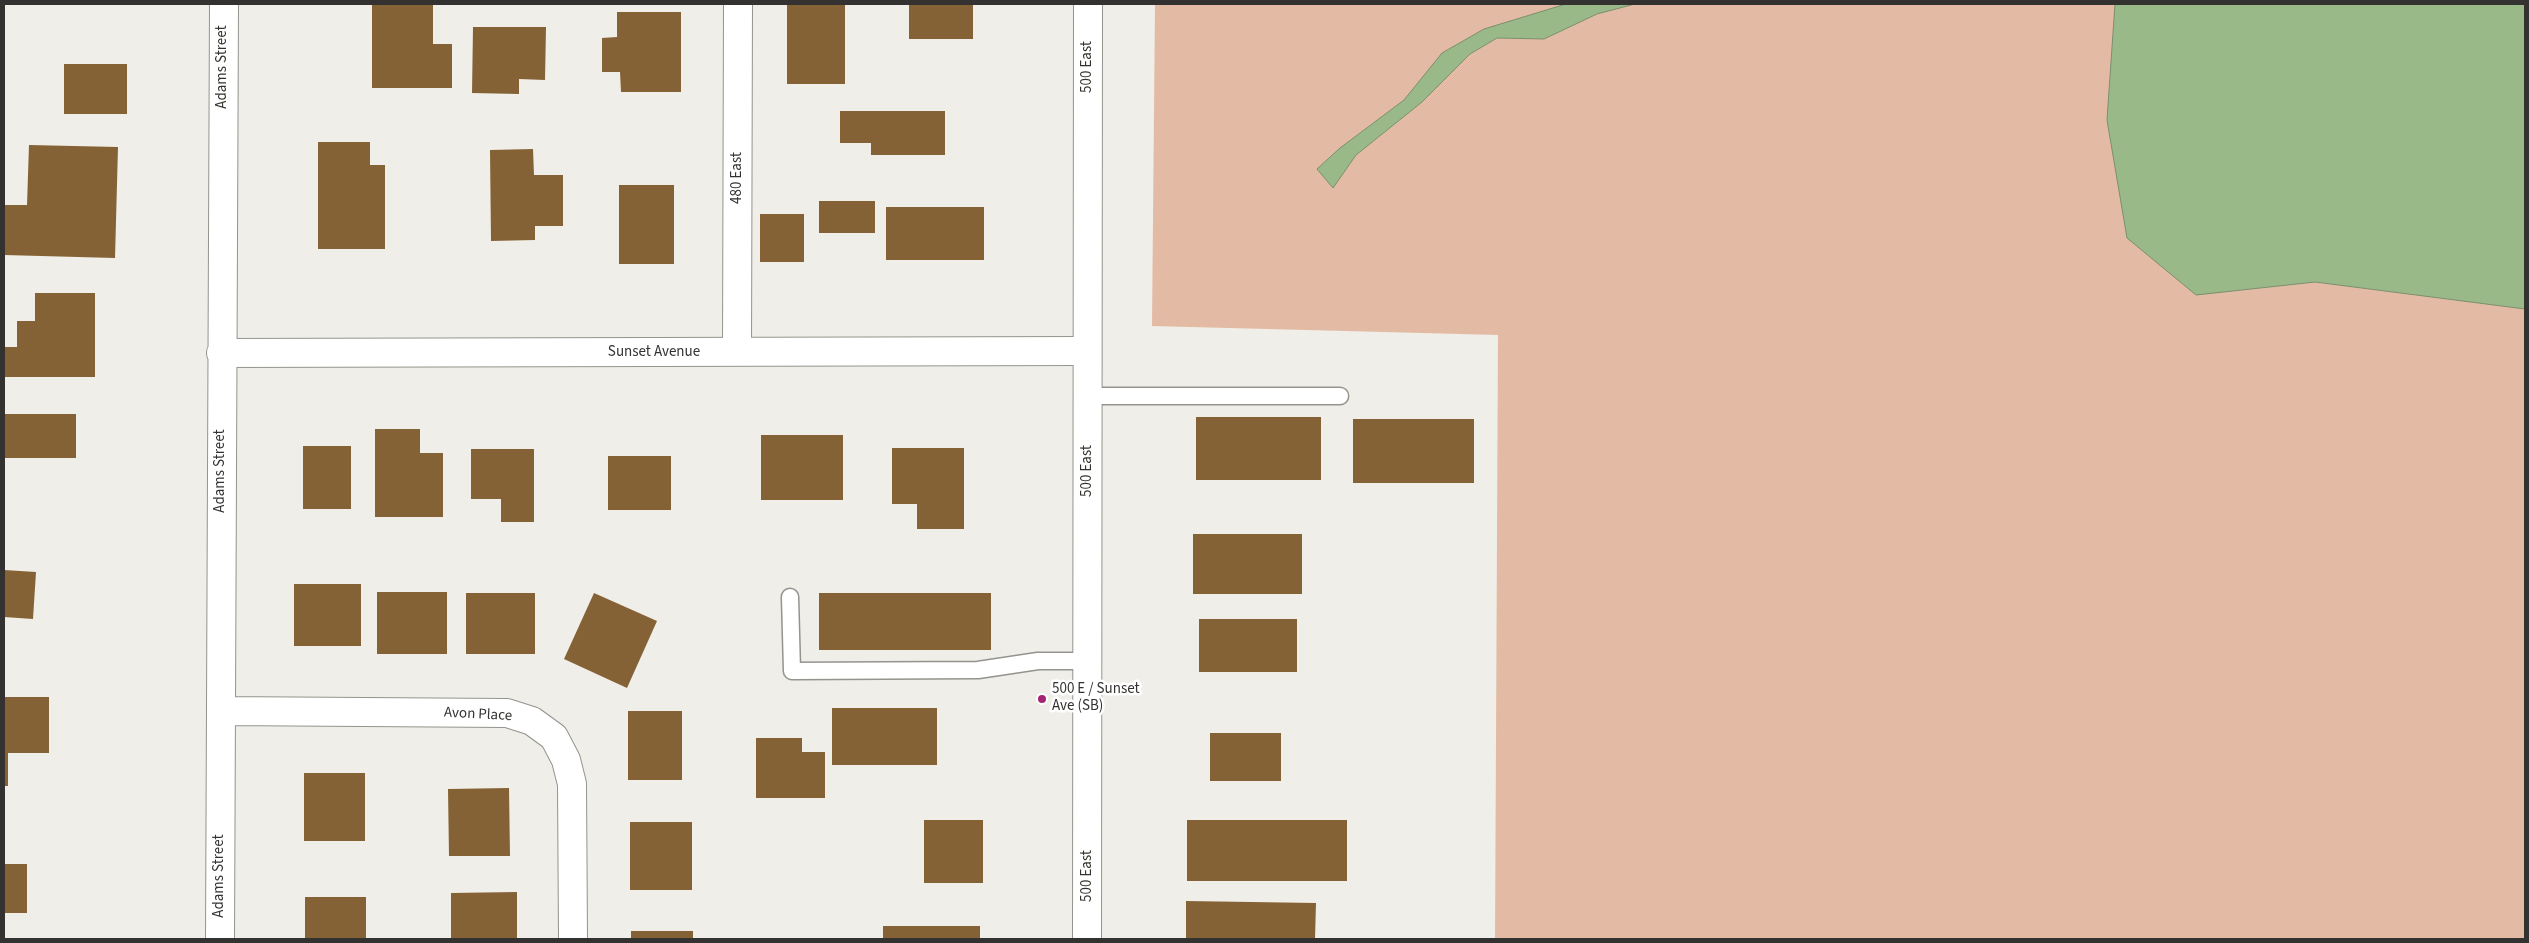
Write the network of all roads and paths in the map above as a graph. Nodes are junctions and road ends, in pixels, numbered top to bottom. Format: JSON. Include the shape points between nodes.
{"nodes":[{"id":1,"x":224,"y":4,"type":"edge"},
{"id":2,"x":738,"y":4,"type":"edge"},
{"id":3,"x":1088,"y":4,"type":"edge"},
{"id":4,"x":1087,"y":351,"type":"junction"},
{"id":5,"x":737,"y":352,"type":"junction"},
{"id":6,"x":221,"y":353,"type":"junction"},
{"id":7,"x":1088,"y":396,"type":"junction"},
{"id":8,"x":1340,"y":396,"type":"dead end"},
{"id":9,"x":790,"y":597,"type":"dead end"},
{"id":10,"x":1088,"y":661,"type":"junction"},
{"id":11,"x":221,"y":711,"type":"junction"},
{"id":12,"x":220,"y":939,"type":"edge"},
{"id":13,"x":573,"y":939,"type":"edge"},
{"id":14,"x":1087,"y":939,"type":"edge"}],
"edges":[{"from":1,"to":6,"type":"street","name":"Adams Street"},
{"from":2,"to":5,"type":"street","name":"480 East"},
{"from":3,"to":4,"type":"street","name":"500 East"},
{"from":4,"to":5,"type":"street","name":"Sunset Avenue"},
{"from":4,"to":7,"type":"street","name":"500 East"},
{"from":5,"to":6,"type":"street","name":"Sunset Avenue"},
{"from":6,"to":11,"type":"street","name":"Adams Street"},
{"from":7,"to":8,"type":"lane"},
{"from":7,"to":10,"type":"street","name":"500 East"},
{"from":9,"to":10,"type":"lane","via":[[792,671],[978,670],[1038,661]]},
{"from":10,"to":14,"type":"street","name":"500 East"},
{"from":11,"to":12,"type":"street","name":"Adams Street"},
{"from":11,"to":13,"type":"street","name":"Avon Place","via":[[507,713],[532,721],[554,737],[566,760],[572,784]]}]}
